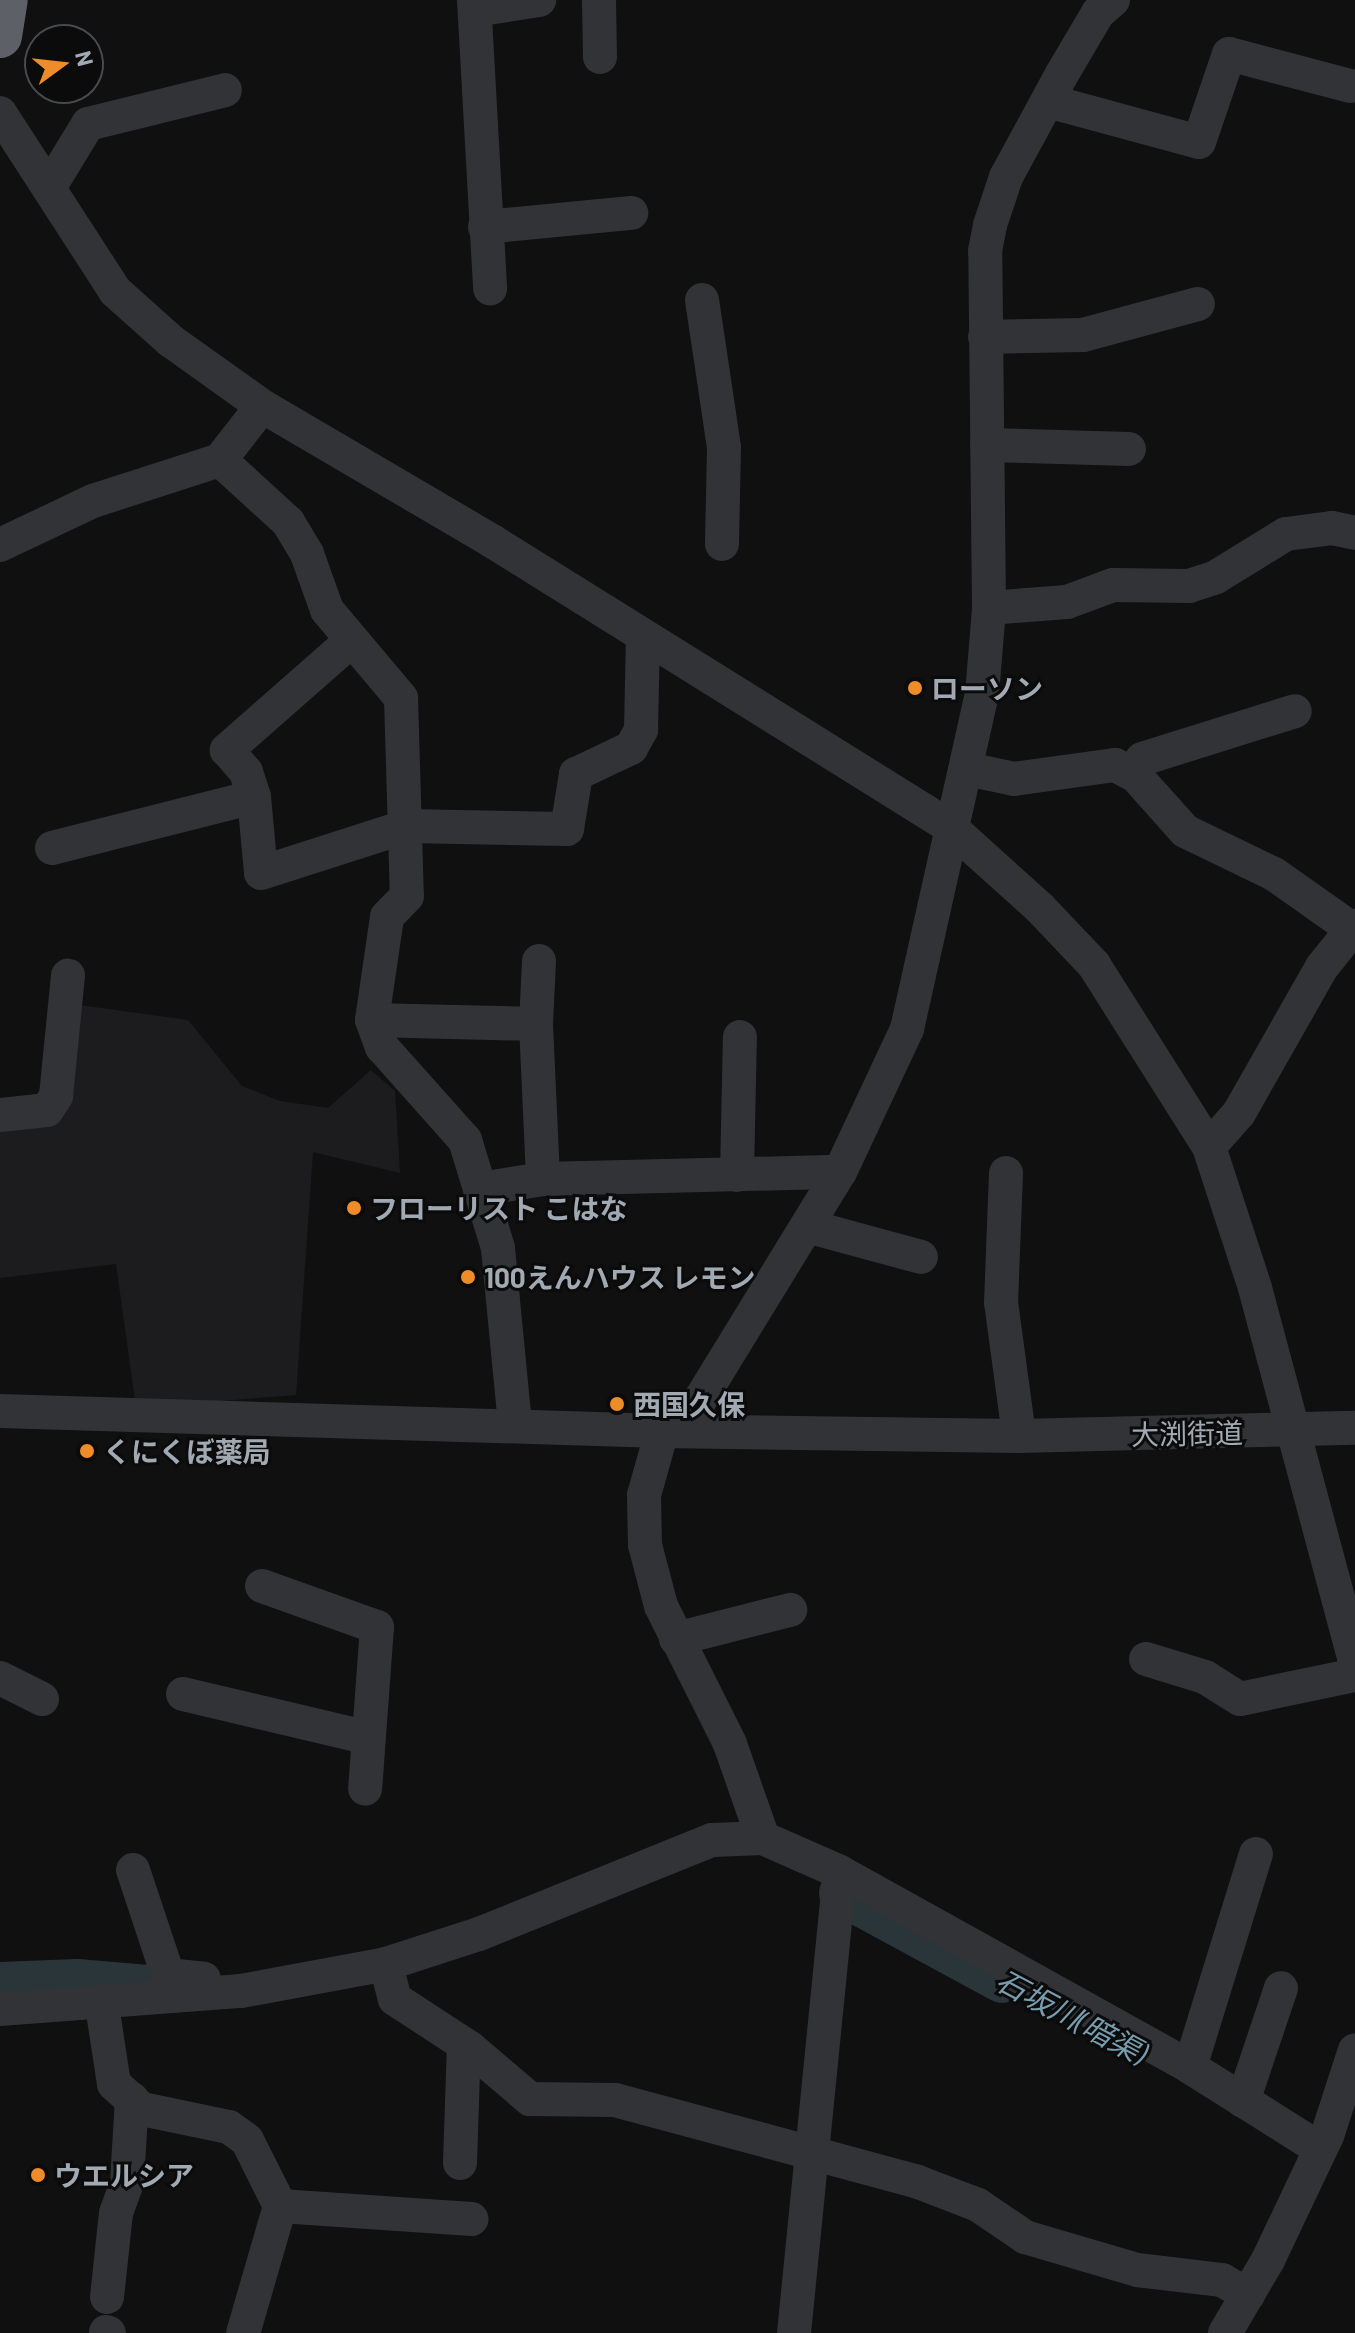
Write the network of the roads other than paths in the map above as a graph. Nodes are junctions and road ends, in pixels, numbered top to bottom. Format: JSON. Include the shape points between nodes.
{"nodes":[{"id":1,"x":6,"y":0,"type":"edge"},
{"id":2,"x":539,"y":0,"type":"edge"},
{"id":3,"x":599,"y":0,"type":"edge"},
{"id":4,"x":1113,"y":0,"type":"edge"},
{"id":5,"x":475,"y":5,"type":"edge"},
{"id":6,"x":0,"y":36,"type":"edge"},
{"id":7,"x":600,"y":57,"type":"dead end"},
{"id":8,"x":1350,"y":86,"type":"dead end"},
{"id":9,"x":225,"y":90,"type":"dead end"},
{"id":10,"x":1048,"y":101,"type":"junction"},
{"id":11,"x":0,"y":113,"type":"edge"},
{"id":12,"x":49,"y":188,"type":"junction"},
{"id":13,"x":631,"y":213,"type":"dead end"},
{"id":14,"x":485,"y":227,"type":"junction"},
{"id":15,"x":490,"y":289,"type":"dead end"},
{"id":16,"x":702,"y":300,"type":"dead end"},
{"id":17,"x":1198,"y":304,"type":"dead end"},
{"id":18,"x":985,"y":337,"type":"junction"},
{"id":19,"x":262,"y":406,"type":"junction"},
{"id":20,"x":987,"y":445,"type":"junction"},
{"id":21,"x":1129,"y":449,"type":"dead end"},
{"id":22,"x":220,"y":460,"type":"junction"},
{"id":23,"x":1355,"y":533,"type":"edge"},
{"id":24,"x":722,"y":544,"type":"dead end"},
{"id":25,"x":0,"y":545,"type":"edge"},
{"id":26,"x":989,"y":608,"type":"junction"},
{"id":27,"x":643,"y":637,"type":"junction"},
{"id":28,"x":352,"y":640,"type":"junction"},
{"id":29,"x":1295,"y":711,"type":"dead end"},
{"id":30,"x":967,"y":769,"type":"junction"},
{"id":31,"x":1135,"y":775,"type":"junction"},
{"id":32,"x":254,"y":797,"type":"junction"},
{"id":33,"x":407,"y":826,"type":"junction"},
{"id":34,"x":949,"y":826,"type":"junction"},
{"id":35,"x":52,"y":848,"type":"dead end"},
{"id":36,"x":1353,"y":928,"type":"edge"},
{"id":37,"x":539,"y":961,"type":"dead end"},
{"id":38,"x":68,"y":976,"type":"dead end"},
{"id":39,"x":372,"y":1020,"type":"junction"},
{"id":40,"x":536,"y":1024,"type":"junction"},
{"id":41,"x":740,"y":1037,"type":"dead end"},
{"id":42,"x":0,"y":1115,"type":"edge"},
{"id":43,"x":1209,"y":1147,"type":"junction"},
{"id":44,"x":840,"y":1172,"type":"junction"},
{"id":45,"x":1006,"y":1173,"type":"dead end"},
{"id":46,"x":737,"y":1175,"type":"junction"},
{"id":47,"x":543,"y":1179,"type":"junction"},
{"id":48,"x":480,"y":1189,"type":"junction"},
{"id":49,"x":807,"y":1226,"type":"junction"},
{"id":50,"x":921,"y":1257,"type":"dead end"},
{"id":51,"x":0,"y":1411,"type":"edge"},
{"id":52,"x":515,"y":1425,"type":"junction"},
{"id":53,"x":1355,"y":1428,"type":"edge"},
{"id":54,"x":672,"y":1431,"type":"junction"},
{"id":55,"x":1296,"y":1431,"type":"junction"},
{"id":56,"x":1019,"y":1436,"type":"junction"},
{"id":57,"x":262,"y":1586,"type":"dead end"},
{"id":58,"x":790,"y":1610,"type":"dead end"},
{"id":59,"x":676,"y":1639,"type":"junction"},
{"id":60,"x":1146,"y":1659,"type":"dead end"},
{"id":61,"x":1355,"y":1660,"type":"edge"},
{"id":62,"x":1355,"y":1675,"type":"edge"},
{"id":63,"x":0,"y":1678,"type":"edge"},
{"id":64,"x":183,"y":1694,"type":"dead end"},
{"id":65,"x":42,"y":1699,"type":"dead end"},
{"id":66,"x":365,"y":1737,"type":"junction"},
{"id":67,"x":365,"y":1789,"type":"dead end"},
{"id":68,"x":763,"y":1838,"type":"junction"},
{"id":69,"x":1256,"y":1854,"type":"dead end"},
{"id":70,"x":133,"y":1870,"type":"dead end"},
{"id":71,"x":840,"y":1872,"type":"junction"},
{"id":72,"x":386,"y":1964,"type":"junction"},
{"id":73,"x":186,"y":1988,"type":"junction"},
{"id":74,"x":1281,"y":1988,"type":"dead end"},
{"id":75,"x":101,"y":1999,"type":"junction"},
{"id":76,"x":0,"y":2009,"type":"edge"},
{"id":77,"x":464,"y":2044,"type":"junction"},
{"id":78,"x":1355,"y":2050,"type":"edge"},
{"id":79,"x":1190,"y":2067,"type":"junction"},
{"id":80,"x":132,"y":2099,"type":"junction"},
{"id":81,"x":1243,"y":2101,"type":"junction"},
{"id":82,"x":1334,"y":2138,"type":"edge"},
{"id":83,"x":814,"y":2154,"type":"junction"},
{"id":84,"x":460,"y":2163,"type":"dead end"},
{"id":85,"x":280,"y":2206,"type":"junction"},
{"id":86,"x":472,"y":2219,"type":"dead end"},
{"id":87,"x":1248,"y":2295,"type":"junction"},
{"id":88,"x":107,"y":2297,"type":"dead end"},
{"id":89,"x":243,"y":2333,"type":"edge"},
{"id":90,"x":794,"y":2333,"type":"edge"},
{"id":91,"x":1225,"y":2333,"type":"edge"}],
"edges":[{"from":1,"to":6,"type":"highway"},
{"from":2,"to":5,"type":"street"},
{"from":3,"to":7,"type":"street"},
{"from":4,"to":10,"type":"street","via":[[1098,13]]},
{"from":5,"to":14,"type":"street"},
{"from":8,"to":10,"type":"street","via":[[1229,54],[1199,142]]},
{"from":9,"to":12,"type":"street","via":[[88,124]]},
{"from":10,"to":18,"type":"street","via":[[1006,177],[990,225]]},
{"from":11,"to":12,"type":"street"},
{"from":12,"to":19,"type":"street","via":[[115,291],[171,341]]},
{"from":13,"to":14,"type":"street"},
{"from":14,"to":15,"type":"street"},
{"from":16,"to":24,"type":"street","via":[[724,447]]},
{"from":17,"to":18,"type":"street","via":[[1083,335]]},
{"from":18,"to":20,"type":"street"},
{"from":19,"to":22,"type":"street"},
{"from":19,"to":27,"type":"street"},
{"from":20,"to":21,"type":"street"},
{"from":20,"to":26,"type":"street"},
{"from":22,"to":25,"type":"street","via":[[93,501]]},
{"from":22,"to":28,"type":"street","via":[[288,522],[307,554],[327,610]]},
{"from":23,"to":26,"type":"street","via":[[1332,528],[1286,534],[1216,577],[1189,586],[1113,585],[1067,602]]},
{"from":26,"to":30,"type":"street","via":[[982,694]]},
{"from":27,"to":33,"type":"street","via":[[641,730],[631,748],[576,774],[567,829]]},
{"from":27,"to":34,"type":"street"},
{"from":28,"to":32,"type":"street","via":[[227,750],[246,772]]},
{"from":28,"to":33,"type":"street","via":[[401,698]]},
{"from":29,"to":31,"type":"street","via":[[1142,759]]},
{"from":30,"to":31,"type":"street","via":[[1014,779],[1115,765]]},
{"from":30,"to":34,"type":"street"},
{"from":31,"to":36,"type":"street","via":[[1185,831],[1274,874]]},
{"from":32,"to":33,"type":"street","via":[[261,873]]},
{"from":32,"to":35,"type":"street"},
{"from":33,"to":39,"type":"street","via":[[407,896],[387,917]]},
{"from":34,"to":43,"type":"street","via":[[1094,965]]},
{"from":34,"to":44,"type":"street","via":[[907,1029]]},
{"from":36,"to":43,"type":"street","via":[[1322,967],[1239,1113]]},
{"from":37,"to":40,"type":"street"},
{"from":38,"to":42,"type":"street","via":[[56,1096],[47,1110]]},
{"from":39,"to":40,"type":"street"},
{"from":39,"to":48,"type":"street","via":[[382,1047],[465,1140]]},
{"from":40,"to":47,"type":"street"},
{"from":41,"to":46,"type":"street"},
{"from":43,"to":55,"type":"street"},
{"from":44,"to":46,"type":"street"},
{"from":44,"to":49,"type":"street"},
{"from":45,"to":56,"type":"street","via":[[1001,1302]]},
{"from":46,"to":47,"type":"street"},
{"from":47,"to":48,"type":"street"},
{"from":48,"to":52,"type":"street","via":[[498,1248]]},
{"from":49,"to":50,"type":"street"},
{"from":49,"to":54,"type":"street"},
{"from":51,"to":52,"type":"street","name":"大渕街道"},
{"from":52,"to":54,"type":"street","name":"大渕街道"},
{"from":53,"to":55,"type":"street","name":"大渕街道"},
{"from":54,"to":56,"type":"street","name":"大渕街道"},
{"from":54,"to":59,"type":"street","via":[[644,1495],[645,1545]]},
{"from":55,"to":56,"type":"street","name":"大渕街道"},
{"from":55,"to":61,"type":"street"},
{"from":57,"to":66,"type":"street","via":[[377,1627]]},
{"from":58,"to":59,"type":"street"},
{"from":59,"to":68,"type":"street","via":[[730,1744]]},
{"from":60,"to":62,"type":"street","via":[[1205,1677],[1240,1699]]},
{"from":63,"to":65,"type":"street"},
{"from":64,"to":66,"type":"street"},
{"from":66,"to":67,"type":"street"},
{"from":68,"to":71,"type":"street"},
{"from":68,"to":72,"type":"street","via":[[712,1840],[479,1934]]},
{"from":69,"to":79,"type":"street"},
{"from":70,"to":73,"type":"street","via":[[168,1975]]},
{"from":71,"to":79,"type":"street"},
{"from":71,"to":83,"type":"street"},
{"from":72,"to":73,"type":"street","via":[[241,1991]]},
{"from":72,"to":77,"type":"street","via":[[395,1999]]},
{"from":73,"to":75,"type":"street"},
{"from":74,"to":81,"type":"street"},
{"from":75,"to":76,"type":"street"},
{"from":75,"to":80,"type":"street","via":[[114,2084]]},
{"from":77,"to":83,"type":"street","via":[[530,2099],[615,2100]]},
{"from":77,"to":84,"type":"street"},
{"from":78,"to":82,"type":"street"},
{"from":79,"to":81,"type":"street"},
{"from":80,"to":85,"type":"street","via":[[142,2109],[229,2127],[247,2140]]},
{"from":80,"to":88,"type":"street","via":[[127,2182],[116,2213]]},
{"from":81,"to":82,"type":"street"},
{"from":82,"to":87,"type":"street"},
{"from":83,"to":87,"type":"street","via":[[978,2205],[1025,2237],[1137,2270],[1222,2280]]},
{"from":83,"to":90,"type":"street"},
{"from":85,"to":86,"type":"street"},
{"from":85,"to":89,"type":"street"},
{"from":87,"to":91,"type":"street"}]}
